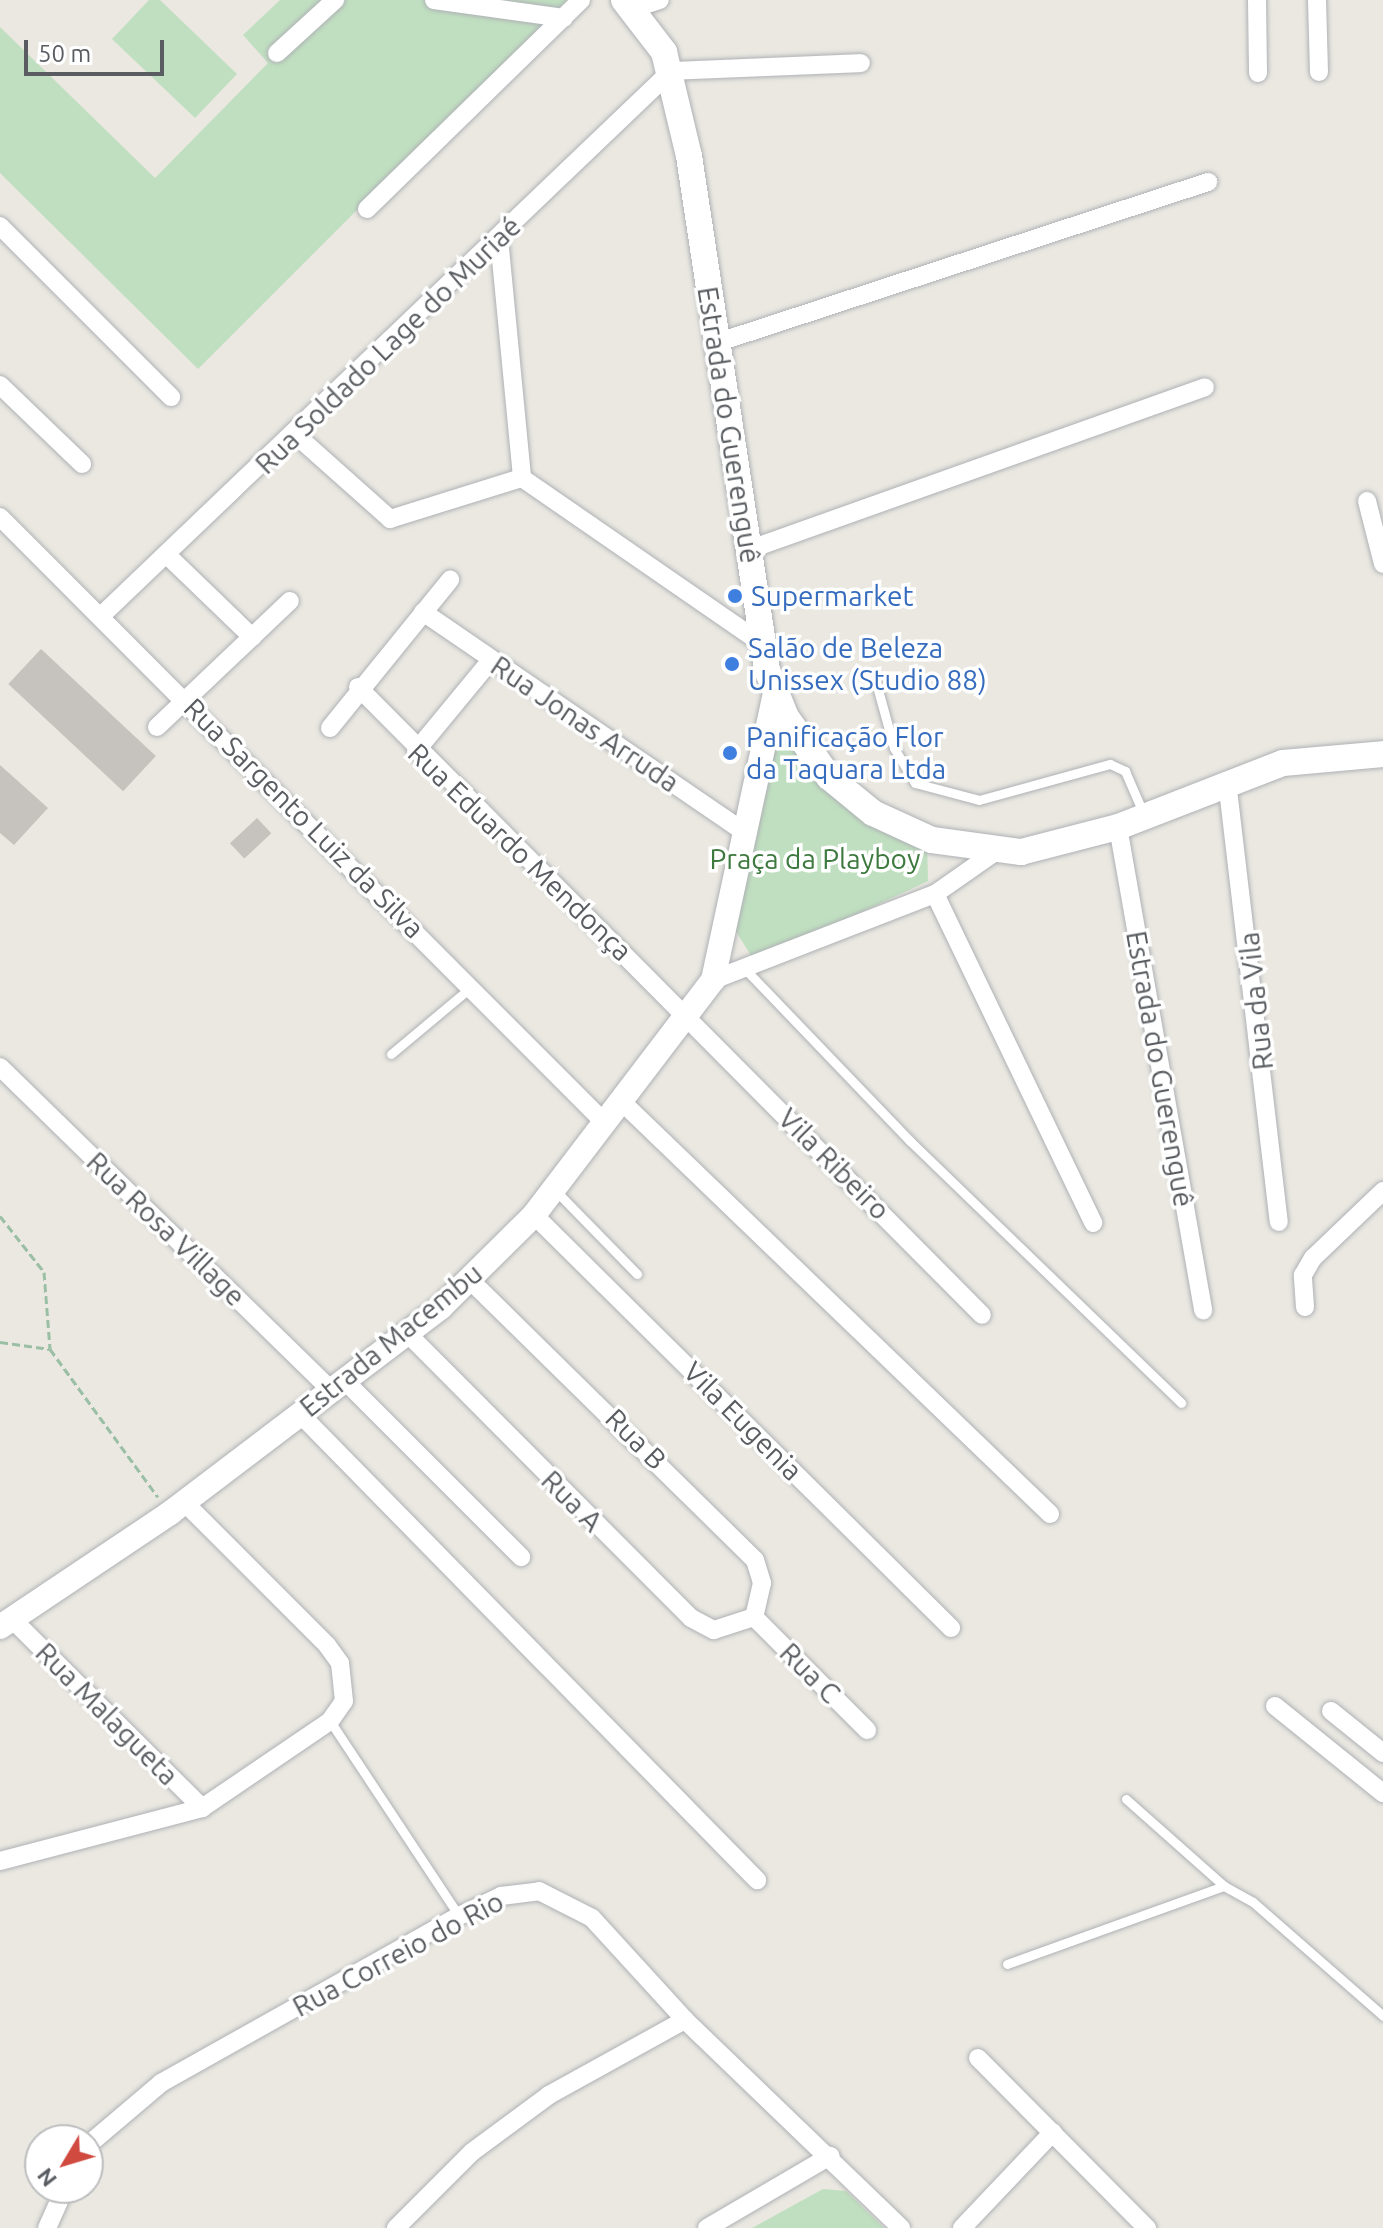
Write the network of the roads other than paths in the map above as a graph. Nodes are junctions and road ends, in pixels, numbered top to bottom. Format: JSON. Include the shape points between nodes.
{"nodes":[{"id":1,"x":335,"y":0,"type":"edge"},
{"id":2,"x":434,"y":0,"type":"edge"},
{"id":3,"x":581,"y":0,"type":"edge"},
{"id":4,"x":1257,"y":0,"type":"edge"},
{"id":5,"x":1317,"y":0,"type":"edge"},
{"id":6,"x":640,"y":3,"type":"edge"},
{"id":7,"x":564,"y":18,"type":"junction"},
{"id":8,"x":277,"y":53,"type":"dead end"},
{"id":9,"x":861,"y":63,"type":"dead end"},
{"id":10,"x":671,"y":71,"type":"junction"},
{"id":11,"x":1319,"y":72,"type":"dead end"},
{"id":12,"x":1258,"y":73,"type":"dead end"},
{"id":13,"x":1208,"y":182,"type":"dead end"},
{"id":14,"x":367,"y":209,"type":"dead end"},
{"id":15,"x":0,"y":226,"type":"edge"},
{"id":16,"x":499,"y":238,"type":"junction"},
{"id":17,"x":716,"y":343,"type":"junction"},
{"id":18,"x":0,"y":385,"type":"edge"},
{"id":19,"x":1205,"y":387,"type":"dead end"},
{"id":20,"x":171,"y":397,"type":"dead end"},
{"id":21,"x":297,"y":436,"type":"junction"},
{"id":22,"x":82,"y":464,"type":"dead end"},
{"id":23,"x":522,"y":478,"type":"junction"},
{"id":24,"x":1367,"y":501,"type":"dead end"},
{"id":25,"x":0,"y":517,"type":"edge"},
{"id":26,"x":748,"y":550,"type":"junction"},
{"id":27,"x":166,"y":554,"type":"junction"},
{"id":28,"x":1383,"y":564,"type":"edge"},
{"id":29,"x":450,"y":580,"type":"dead end"},
{"id":30,"x":290,"y":601,"type":"dead end"},
{"id":31,"x":423,"y":612,"type":"junction"},
{"id":32,"x":102,"y":615,"type":"junction"},
{"id":33,"x":252,"y":637,"type":"junction"},
{"id":34,"x":761,"y":643,"type":"junction"},
{"id":35,"x":491,"y":660,"type":"junction"},
{"id":36,"x":874,"y":675,"type":"dead end"},
{"id":37,"x":358,"y":687,"type":"junction"},
{"id":38,"x":775,"y":693,"type":"junction"},
{"id":39,"x":188,"y":701,"type":"junction"},
{"id":40,"x":157,"y":727,"type":"dead end"},
{"id":41,"x":330,"y":728,"type":"dead end"},
{"id":42,"x":416,"y":751,"type":"junction"},
{"id":43,"x":1383,"y":754,"type":"edge"},
{"id":44,"x":1227,"y":781,"type":"junction"},
{"id":45,"x":1144,"y":815,"type":"junction"},
{"id":46,"x":1118,"y":827,"type":"junction"},
{"id":47,"x":747,"y":834,"type":"junction"},
{"id":48,"x":995,"y":852,"type":"junction"},
{"id":49,"x":935,"y":894,"type":"junction"},
{"id":50,"x":744,"y":968,"type":"junction"},
{"id":51,"x":713,"y":980,"type":"junction"},
{"id":52,"x":471,"y":987,"type":"junction"},
{"id":53,"x":686,"y":1014,"type":"junction"},
{"id":54,"x":391,"y":1054,"type":"dead end"},
{"id":55,"x":0,"y":1067,"type":"edge"},
{"id":56,"x":620,"y":1100,"type":"junction"},
{"id":57,"x":604,"y":1122,"type":"junction"},
{"id":58,"x":554,"y":1188,"type":"junction"},
{"id":59,"x":1383,"y":1191,"type":"edge"},
{"id":60,"x":534,"y":1215,"type":"junction"},
{"id":61,"x":1279,"y":1222,"type":"dead end"},
{"id":62,"x":1093,"y":1223,"type":"dead end"},
{"id":63,"x":637,"y":1274,"type":"dead end"},
{"id":64,"x":471,"y":1281,"type":"junction"},
{"id":65,"x":1305,"y":1307,"type":"dead end"},
{"id":66,"x":1203,"y":1311,"type":"dead end"},
{"id":67,"x":982,"y":1315,"type":"dead end"},
{"id":68,"x":407,"y":1333,"type":"junction"},
{"id":69,"x":337,"y":1385,"type":"junction"},
{"id":70,"x":1181,"y":1403,"type":"dead end"},
{"id":71,"x":300,"y":1414,"type":"junction"},
{"id":72,"x":177,"y":1507,"type":"junction"},
{"id":73,"x":1050,"y":1514,"type":"dead end"},
{"id":74,"x":521,"y":1557,"type":"dead end"},
{"id":75,"x":754,"y":1617,"type":"junction"},
{"id":76,"x":6,"y":1624,"type":"edge"},
{"id":77,"x":951,"y":1628,"type":"dead end"},
{"id":78,"x":1275,"y":1706,"type":"dead end"},
{"id":79,"x":1331,"y":1711,"type":"dead end"},
{"id":80,"x":330,"y":1721,"type":"junction"},
{"id":81,"x":867,"y":1730,"type":"dead end"},
{"id":82,"x":1383,"y":1753,"type":"edge"},
{"id":83,"x":1383,"y":1793,"type":"edge"},
{"id":84,"x":1126,"y":1799,"type":"dead end"},
{"id":85,"x":202,"y":1808,"type":"junction"},
{"id":86,"x":0,"y":1861,"type":"edge"},
{"id":87,"x":757,"y":1880,"type":"dead end"},
{"id":88,"x":1224,"y":1886,"type":"junction"},
{"id":89,"x":459,"y":1916,"type":"junction"},
{"id":90,"x":1007,"y":1964,"type":"dead end"},
{"id":91,"x":1383,"y":2016,"type":"edge"},
{"id":92,"x":685,"y":2020,"type":"junction"},
{"id":93,"x":978,"y":2058,"type":"dead end"},
{"id":94,"x":104,"y":2131,"type":"edge"},
{"id":95,"x":1053,"y":2132,"type":"junction"},
{"id":96,"x":830,"y":2156,"type":"junction"},
{"id":97,"x":58,"y":2204,"type":"edge"},
{"id":98,"x":47,"y":2228,"type":"edge"},
{"id":99,"x":396,"y":2228,"type":"edge"},
{"id":100,"x":707,"y":2228,"type":"edge"},
{"id":101,"x":901,"y":2228,"type":"edge"},
{"id":102,"x":962,"y":2228,"type":"edge"},
{"id":103,"x":1147,"y":2228,"type":"edge"}],
"edges":[{"from":1,"to":8,"type":"street"},
{"from":2,"to":7,"type":"street"},
{"from":3,"to":7,"type":"street"},
{"from":4,"to":12,"type":"street"},
{"from":5,"to":11,"type":"street"},
{"from":6,"to":10,"type":"main road","name":"Estrada do Guerenguê"},
{"from":7,"to":14,"type":"street"},
{"from":9,"to":10,"type":"street"},
{"from":10,"to":16,"type":"street","name":"Rua Soldado Lage do Muriaé"},
{"from":10,"to":17,"type":"main road","name":"Estrada do Guerenguê"},
{"from":13,"to":17,"type":"street"},
{"from":15,"to":20,"type":"street"},
{"from":16,"to":21,"type":"street","name":"Rua Soldado Lage do Muriaé"},
{"from":16,"to":23,"type":"street"},
{"from":17,"to":26,"type":"main road","name":"Estrada do Guerenguê"},
{"from":18,"to":22,"type":"street"},
{"from":19,"to":26,"type":"street"},
{"from":21,"to":23,"type":"street","via":[[390,519]]},
{"from":21,"to":27,"type":"street","name":"Rua Soldado Lage do Muriaé"},
{"from":23,"to":34,"type":"street"},
{"from":24,"to":28,"type":"street"},
{"from":25,"to":32,"type":"street","name":"Rua Sargento Luiz da Silva"},
{"from":26,"to":34,"type":"main road","name":"Estrada do Guerenguê"},
{"from":27,"to":32,"type":"street","name":"Rua Soldado Lage do Muriaé"},
{"from":27,"to":33,"type":"street"},
{"from":29,"to":31,"type":"street"},
{"from":30,"to":33,"type":"street"},
{"from":31,"to":35,"type":"street","name":"Rua Jonas Arruda"},
{"from":31,"to":37,"type":"street"},
{"from":32,"to":39,"type":"street","name":"Rua Sargento Luiz da Silva"},
{"from":33,"to":39,"type":"street"},
{"from":34,"to":38,"type":"main road","name":"Estrada do Guerenguê"},
{"from":35,"to":42,"type":"street"},
{"from":35,"to":47,"type":"street","name":"Rua Jonas Arruda"},
{"from":36,"to":45,"type":"lane","via":[[894,748],[915,783],[979,800],[1110,764],[1125,771]]},
{"from":37,"to":41,"type":"street"},
{"from":37,"to":42,"type":"street","name":"Rua Eduardo Mendonça"},
{"from":38,"to":47,"type":"street","name":"Estrada Macembu"},
{"from":38,"to":48,"type":"main road","name":"Estrada do Guerenguê","via":[[807,749],[851,797],[932,840]]},
{"from":39,"to":40,"type":"street"},
{"from":39,"to":52,"type":"street","name":"Rua Sargento Luiz da Silva"},
{"from":42,"to":53,"type":"street","name":"Rua Eduardo Mendonça"},
{"from":43,"to":44,"type":"main road","name":"Estrada do Guerenguê","via":[[1318,756]]},
{"from":44,"to":45,"type":"main road","name":"Estrada do Guerenguê"},
{"from":44,"to":61,"type":"street","name":"Rua da Vila"},
{"from":45,"to":46,"type":"main road","name":"Estrada do Guerenguê"},
{"from":46,"to":48,"type":"main road","name":"Estrada do Guerenguê","via":[[1048,849]]},
{"from":46,"to":66,"type":"street","name":"Estrada do Guerenguê"},
{"from":47,"to":51,"type":"street","name":"Estrada Macembu"},
{"from":48,"to":49,"type":"street"},
{"from":49,"to":50,"type":"street"},
{"from":49,"to":62,"type":"street"},
{"from":50,"to":51,"type":"street"},
{"from":50,"to":70,"type":"lane","via":[[910,1141]]},
{"from":51,"to":53,"type":"street","name":"Estrada Macembu"},
{"from":52,"to":54,"type":"lane"},
{"from":52,"to":57,"type":"street","name":"Rua Sargento Luiz da Silva"},
{"from":53,"to":56,"type":"street","name":"Estrada Macembu"},
{"from":53,"to":67,"type":"street","name":"Vila Ribeiro"},
{"from":55,"to":69,"type":"street","name":"Rua Rosa Village"},
{"from":56,"to":57,"type":"street","name":"Estrada Macembu"},
{"from":56,"to":73,"type":"street"},
{"from":57,"to":58,"type":"street","name":"Estrada Macembu"},
{"from":58,"to":60,"type":"street","name":"Estrada Macembu"},
{"from":58,"to":63,"type":"lane"},
{"from":59,"to":65,"type":"street","via":[[1313,1258],[1303,1275]]},
{"from":60,"to":64,"type":"street","name":"Estrada Macembu"},
{"from":60,"to":77,"type":"street","name":"Vila Eugenia"},
{"from":64,"to":68,"type":"street","name":"Estrada Macembu"},
{"from":64,"to":75,"type":"street","name":"Rua B","via":[[755,1560],[762,1583]]},
{"from":68,"to":69,"type":"street","name":"Estrada Macembu"},
{"from":68,"to":75,"type":"street","name":"Rua A","via":[[691,1618],[714,1630]]},
{"from":69,"to":71,"type":"street","name":"Estrada Macembu"},
{"from":69,"to":74,"type":"street","name":"Rua Rosa Village"},
{"from":71,"to":72,"type":"street","name":"Estrada Macembu"},
{"from":71,"to":87,"type":"street"},
{"from":72,"to":76,"type":"street","name":"Estrada Macembu"},
{"from":72,"to":80,"type":"street","via":[[340,1663],[344,1701]]},
{"from":75,"to":81,"type":"street","name":"Rua C"},
{"from":76,"to":85,"type":"street","name":"Rua Malagueta"},
{"from":78,"to":83,"type":"street"},
{"from":79,"to":82,"type":"street"},
{"from":80,"to":85,"type":"street"},
{"from":80,"to":89,"type":"lane"},
{"from":84,"to":88,"type":"lane"},
{"from":85,"to":86,"type":"street"},
{"from":88,"to":90,"type":"lane"},
{"from":88,"to":91,"type":"lane","via":[[1253,1902]]},
{"from":89,"to":92,"type":"street","name":"Rua Correio do Rio","via":[[520,1891],[559,1897],[592,1918]]},
{"from":89,"to":94,"type":"street","name":"Rua Correio do Rio","via":[[161,2083]]},
{"from":92,"to":96,"type":"street","name":"Rua Correio do Rio"},
{"from":92,"to":99,"type":"street","via":[[549,2095],[472,2152]]},
{"from":93,"to":95,"type":"street"},
{"from":95,"to":102,"type":"street"},
{"from":95,"to":103,"type":"street"},
{"from":96,"to":100,"type":"street"},
{"from":96,"to":101,"type":"street","name":"Rua Correio do Rio"},
{"from":97,"to":98,"type":"street"}]}
